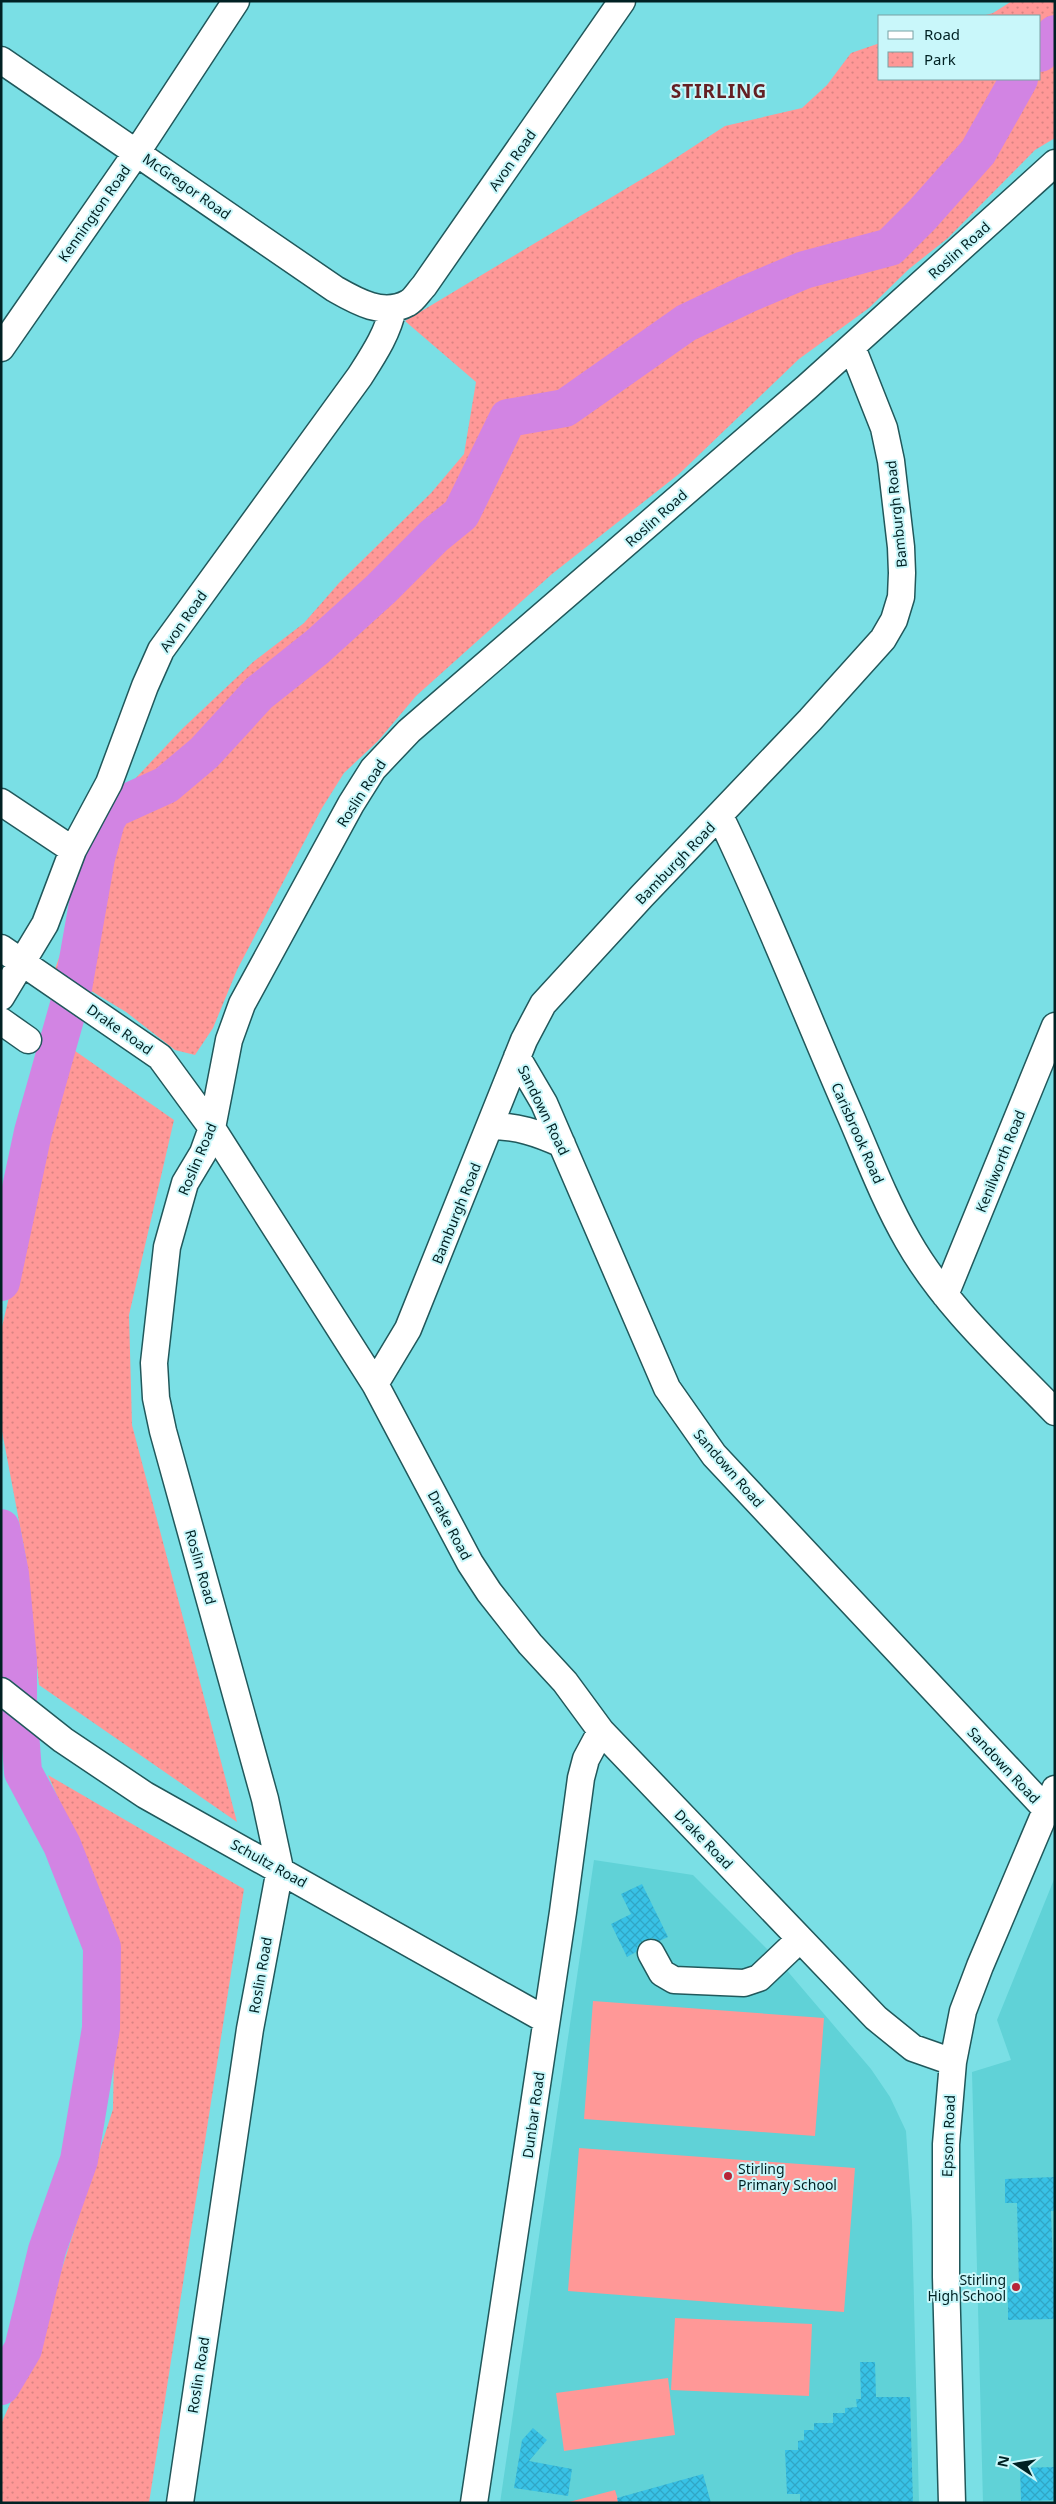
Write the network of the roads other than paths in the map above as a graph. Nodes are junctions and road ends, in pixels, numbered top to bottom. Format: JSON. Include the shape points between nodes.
{"nodes":[{"id":1,"x":236,"y":1,"type":"edge"},
{"id":2,"x":622,"y":1,"type":"edge"},
{"id":3,"x":1,"y":60,"type":"edge"},
{"id":4,"x":137,"y":152,"type":"junction"},
{"id":5,"x":1055,"y":163,"type":"edge"},
{"id":6,"x":384,"y":308,"type":"junction"},
{"id":7,"x":852,"y":347,"type":"junction"},
{"id":8,"x":1,"y":348,"type":"edge"},
{"id":9,"x":1,"y":802,"type":"edge"},
{"id":10,"x":720,"y":816,"type":"junction"},
{"id":11,"x":73,"y":850,"type":"junction"},
{"id":12,"x":1,"y":948,"type":"edge"},
{"id":13,"x":23,"y":963,"type":"junction"},
{"id":14,"x":1,"y":997,"type":"edge"},
{"id":15,"x":1,"y":1022,"type":"edge"},
{"id":16,"x":1055,"y":1026,"type":"edge"},
{"id":17,"x":28,"y":1040,"type":"dead end"},
{"id":18,"x":517,"y":1058,"type":"junction"},
{"id":19,"x":490,"y":1126,"type":"junction"},
{"id":20,"x":212,"y":1128,"type":"junction"},
{"id":21,"x":562,"y":1144,"type":"junction"},
{"id":22,"x":945,"y":1295,"type":"junction"},
{"id":23,"x":375,"y":1384,"type":"junction"},
{"id":24,"x":1055,"y":1412,"type":"edge"},
{"id":25,"x":1,"y":1691,"type":"edge"},
{"id":26,"x":601,"y":1731,"type":"junction"},
{"id":27,"x":1050,"y":1798,"type":"edge"},
{"id":28,"x":280,"y":1869,"type":"junction"},
{"id":29,"x":800,"y":1939,"type":"junction"},
{"id":30,"x":651,"y":1953,"type":"dead end"},
{"id":31,"x":546,"y":2020,"type":"junction"},
{"id":32,"x":953,"y":2062,"type":"junction"},
{"id":33,"x":180,"y":2503,"type":"edge"},
{"id":34,"x":474,"y":2503,"type":"edge"},
{"id":35,"x":952,"y":2503,"type":"edge"}],
"edges":[{"from":1,"to":4,"type":"street","name":"Kennington Road"},
{"from":2,"to":6,"type":"street","name":"Avon Road","via":[[424,286],[408,303]]},
{"from":3,"to":4,"type":"street","name":"McGregor Road"},
{"from":4,"to":6,"type":"street","name":"McGregor Road","via":[[335,289]]},
{"from":4,"to":8,"type":"street","name":"Kennington Road"},
{"from":5,"to":7,"type":"street","name":"Roslin Road"},
{"from":6,"to":11,"type":"street","name":"Avon Road","via":[[390,322],[360,376],[161,650],[109,783]]},
{"from":7,"to":10,"type":"street","name":"Bamburgh Road","via":[[884,428],[891,461],[901,565],[900,597],[894,620],[883,639]]},
{"from":7,"to":20,"type":"street","name":"Roslin Road","via":[[409,731],[373,769],[242,1004],[229,1040]]},
{"from":9,"to":11,"type":"street"},
{"from":10,"to":18,"type":"street","name":"Bamburgh Road","via":[[543,1004]]},
{"from":10,"to":22,"type":"street","name":"Carisbrook Road","via":[[754,885],[882,1190],[908,1242]]},
{"from":11,"to":13,"type":"street","name":"Avon Road","via":[[46,924]]},
{"from":12,"to":13,"type":"street","name":"Drake Road"},
{"from":13,"to":14,"type":"street","name":"Avon Road"},
{"from":13,"to":20,"type":"street","name":"Drake Road","via":[[160,1058]]},
{"from":15,"to":17,"type":"street"},
{"from":16,"to":22,"type":"street","name":"Kenilworth Road"},
{"from":18,"to":19,"type":"street","name":"Bamburgh Road"},
{"from":18,"to":21,"type":"street","name":"Sandown Road","via":[[544,1103]]},
{"from":19,"to":21,"type":"street","via":[[530,1130]]},
{"from":19,"to":23,"type":"street","name":"Bamburgh Road","via":[[408,1329]]},
{"from":20,"to":23,"type":"street","name":"Drake Road"},
{"from":20,"to":28,"type":"street","name":"Roslin Road","via":[[203,1153],[185,1183],[167,1247],[154,1363],[156,1398],[265,1799]]},
{"from":21,"to":27,"type":"street","name":"Sandown Road","via":[[667,1388],[714,1455]]},
{"from":22,"to":24,"type":"street","name":"Carisbrook Road"},
{"from":23,"to":26,"type":"street","name":"Drake Road","via":[[470,1563],[489,1592],[565,1682]]},
{"from":25,"to":28,"type":"street","name":"Schultz Road","via":[[63,1740],[145,1794]]},
{"from":26,"to":29,"type":"street","name":"Drake Road"},
{"from":26,"to":31,"type":"street","name":"Dunbar Road","via":[[586,1759],[581,1778]]},
{"from":27,"to":32,"type":"street","name":"Epsom Road","via":[[963,2011]]},
{"from":28,"to":31,"type":"street","name":"Schultz Road"},
{"from":28,"to":33,"type":"street","name":"Roslin Road","via":[[250,2029]]},
{"from":29,"to":30,"type":"street","via":[[759,1978],[744,1983],[674,1980],[662,1973]]},
{"from":29,"to":32,"type":"street","name":"Drake Road","via":[[898,2038],[913,2048]]},
{"from":31,"to":34,"type":"street","name":"Dunbar Road"},
{"from":32,"to":35,"type":"street","name":"Epsom Road","via":[[946,2144]]}]}
